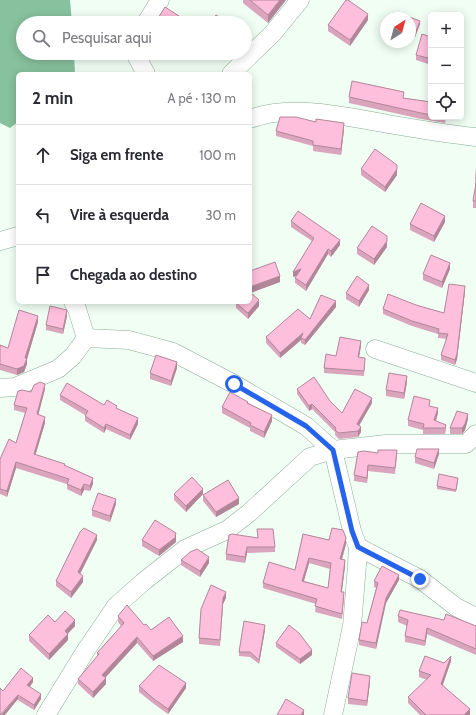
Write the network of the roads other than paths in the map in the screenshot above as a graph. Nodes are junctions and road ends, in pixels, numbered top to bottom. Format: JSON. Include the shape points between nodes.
{"nodes":[{"id":1,"x":160,"y":0,"type":"edge"},
{"id":2,"x":300,"y":0,"type":"edge"},
{"id":3,"x":150,"y":16,"type":"edge"},
{"id":4,"x":252,"y":54,"type":"edge"},
{"id":5,"x":139,"y":60,"type":"edge"},
{"id":6,"x":246,"y":60,"type":"edge"},
{"id":7,"x":145,"y":72,"type":"edge"},
{"id":8,"x":233,"y":72,"type":"edge"},
{"id":9,"x":252,"y":118,"type":"edge"},
{"id":10,"x":476,"y":137,"type":"edge"},
{"id":11,"x":16,"y":237,"type":"edge"},
{"id":12,"x":0,"y":241,"type":"edge"},
{"id":13,"x":74,"y":304,"type":"edge"},
{"id":14,"x":86,"y":338,"type":"junction"},
{"id":15,"x":375,"y":349,"type":"dead end"},
{"id":16,"x":476,"y":383,"type":"edge"},
{"id":17,"x":0,"y":388,"type":"edge"},
{"id":18,"x":476,"y":434,"type":"edge"},
{"id":19,"x":333,"y":450,"type":"junction"},
{"id":20,"x":358,"y":547,"type":"junction"},
{"id":21,"x":476,"y":617,"type":"edge"},
{"id":22,"x":46,"y":715,"type":"edge"},
{"id":23,"x":333,"y":715,"type":"edge"}],
"edges":[{"from":1,"to":3,"type":"street"},
{"from":2,"to":4,"type":"street","via":[[274,33]]},
{"from":5,"to":7,"type":"street"},
{"from":6,"to":8,"type":"street"},
{"from":9,"to":10,"type":"street","via":[[289,111],[337,115]]},
{"from":11,"to":12,"type":"street"},
{"from":13,"to":14,"type":"street"},
{"from":14,"to":17,"type":"street","via":[[73,356],[58,369],[14,387]]},
{"from":14,"to":19,"type":"street","via":[[129,340],[173,352],[306,426]]},
{"from":15,"to":16,"type":"street"},
{"from":18,"to":19,"type":"street","via":[[466,444],[386,444]]},
{"from":19,"to":20,"type":"street"},
{"from":19,"to":22,"type":"street","via":[[310,457],[243,518],[227,530],[185,549],[116,606]]},
{"from":20,"to":21,"type":"street","via":[[420,579],[456,606]]},
{"from":20,"to":23,"type":"street","via":[[352,626]]}]}
